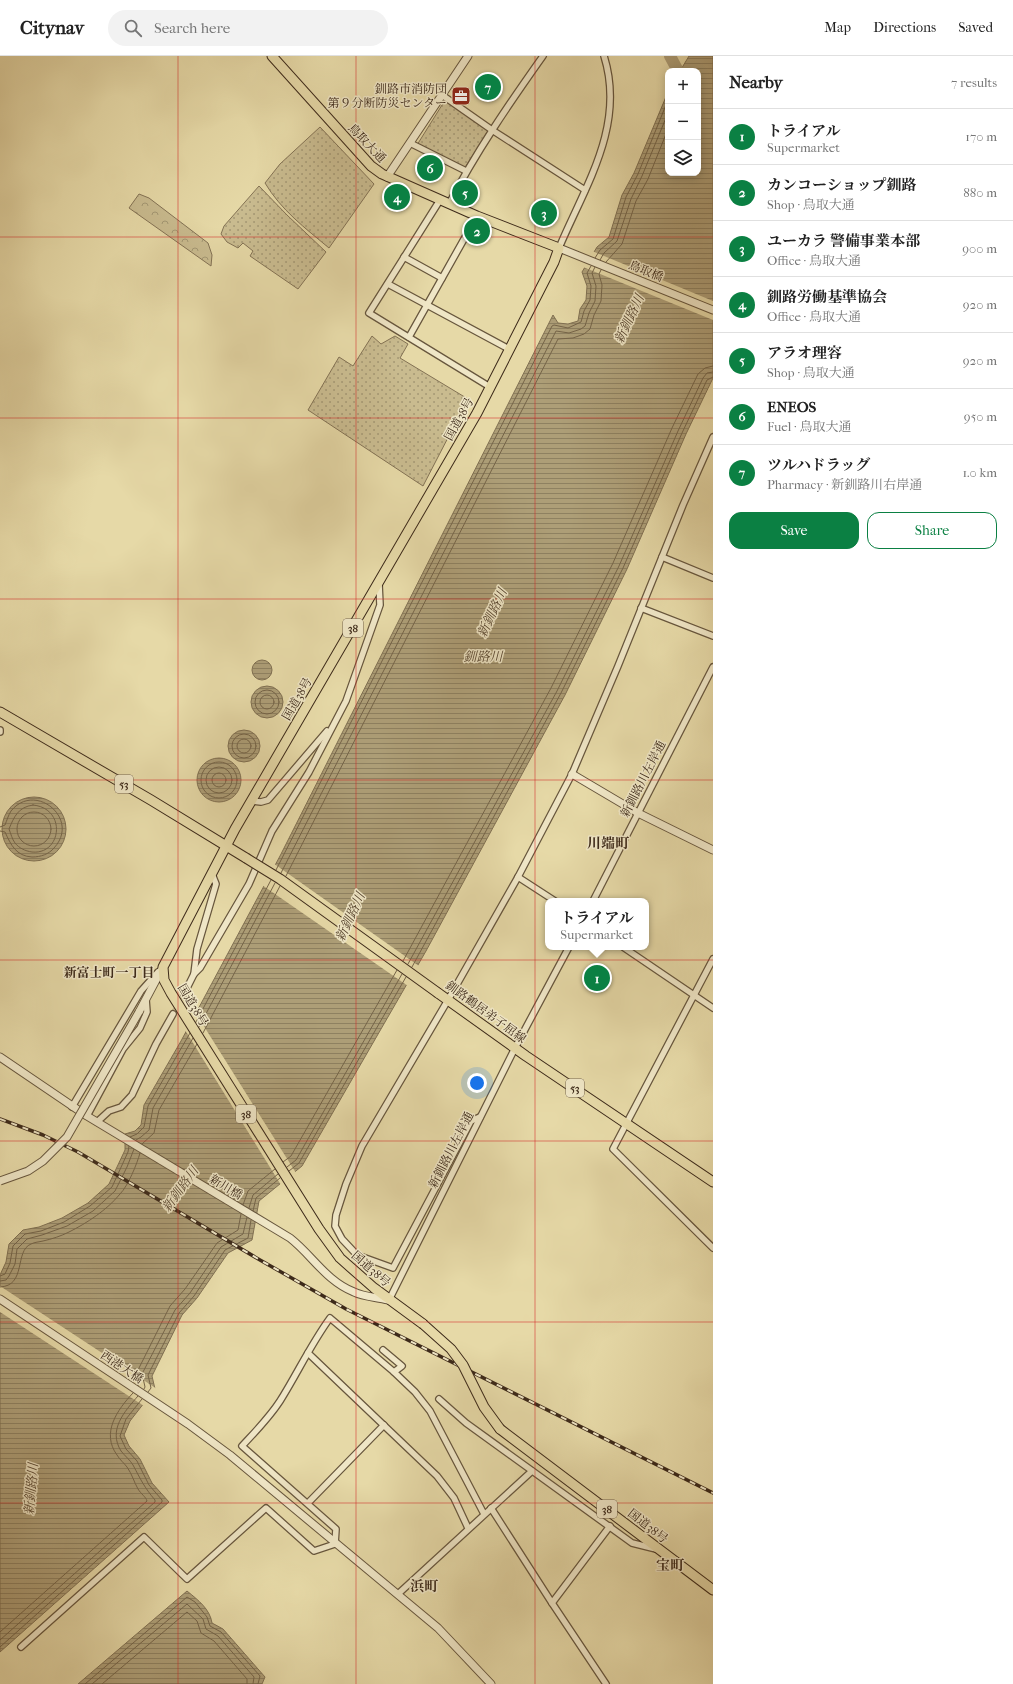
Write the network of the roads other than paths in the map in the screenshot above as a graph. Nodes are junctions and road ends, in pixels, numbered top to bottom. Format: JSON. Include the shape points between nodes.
{"nodes":[{"id":1,"x":272,"y":56,"type":"edge"},
{"id":2,"x":468,"y":56,"type":"edge"},
{"id":3,"x":543,"y":56,"type":"edge"},
{"id":4,"x":604,"y":56,"type":"edge"},
{"id":5,"x":442,"y":95,"type":"junction"},
{"id":6,"x":492,"y":130,"type":"junction"},
{"id":7,"x":410,"y":143,"type":"junction"},
{"id":8,"x":466,"y":171,"type":"junction"},
{"id":9,"x":387,"y":177,"type":"junction"},
{"id":10,"x":585,"y":190,"type":"junction"},
{"id":11,"x":445,"y":202,"type":"junction"},
{"id":12,"x":477,"y":216,"type":"junction"},
{"id":13,"x":559,"y":248,"type":"junction"},
{"id":14,"x":404,"y":257,"type":"junction"},
{"id":15,"x":442,"y":278,"type":"junction"},
{"id":16,"x":388,"y":284,"type":"junction"},
{"id":17,"x":428,"y":304,"type":"junction"},
{"id":18,"x":713,"y":310,"type":"edge"},
{"id":19,"x":409,"y":337,"type":"junction"},
{"id":20,"x":509,"y":349,"type":"junction"},
{"id":21,"x":490,"y":387,"type":"junction"},
{"id":22,"x":713,"y":437,"type":"edge"},
{"id":23,"x":662,"y":557,"type":"junction"},
{"id":24,"x":713,"y":578,"type":"edge"},
{"id":25,"x":379,"y":584,"type":"junction"},
{"id":26,"x":641,"y":608,"type":"junction"},
{"id":27,"x":713,"y":636,"type":"edge"},
{"id":28,"x":713,"y":667,"type":"edge"},
{"id":29,"x":0,"y":712,"type":"edge"},
{"id":30,"x":334,"y":723,"type":"junction"},
{"id":31,"x":572,"y":774,"type":"junction"},
{"id":32,"x":252,"y":801,"type":"junction"},
{"id":33,"x":638,"y":813,"type":"junction"},
{"id":34,"x":226,"y":846,"type":"junction"},
{"id":35,"x":713,"y":850,"type":"edge"},
{"id":36,"x":212,"y":874,"type":"junction"},
{"id":37,"x":518,"y":877,"type":"junction"},
{"id":38,"x":550,"y":898,"type":"edge"},
{"id":39,"x":595,"y":898,"type":"edge"},
{"id":40,"x":567,"y":950,"type":"edge"},
{"id":41,"x":627,"y":950,"type":"edge"},
{"id":42,"x":713,"y":959,"type":"edge"},
{"id":43,"x":163,"y":967,"type":"junction"},
{"id":44,"x":194,"y":974,"type":"junction"},
{"id":45,"x":184,"y":994,"type":"tunnel mouth"},
{"id":46,"x":694,"y":995,"type":"junction"},
{"id":47,"x":146,"y":999,"type":"junction"},
{"id":48,"x":448,"y":1000,"type":"junction"},
{"id":49,"x":713,"y":1008,"type":"edge"},
{"id":50,"x":173,"y":1014,"type":"tunnel mouth"},
{"id":51,"x":515,"y":1048,"type":"junction"},
{"id":52,"x":0,"y":1057,"type":"edge"},
{"id":53,"x":72,"y":1107,"type":"junction"},
{"id":54,"x":87,"y":1116,"type":"junction"},
{"id":55,"x":480,"y":1118,"type":"junction"},
{"id":56,"x":97,"y":1122,"type":"junction"},
{"id":57,"x":628,"y":1124,"type":"junction"},
{"id":58,"x":0,"y":1181,"type":"edge"},
{"id":59,"x":713,"y":1182,"type":"edge"},
{"id":60,"x":713,"y":1248,"type":"edge"},
{"id":61,"x":0,"y":1299,"type":"edge"},
{"id":62,"x":389,"y":1300,"type":"junction"},
{"id":63,"x":382,"y":1350,"type":"dead end"},
{"id":64,"x":308,"y":1353,"type":"junction"},
{"id":65,"x":394,"y":1372,"type":"junction"},
{"id":66,"x":439,"y":1399,"type":"dead end"},
{"id":67,"x":384,"y":1425,"type":"junction"},
{"id":68,"x":532,"y":1471,"type":"junction"},
{"id":69,"x":308,"y":1503,"type":"junction"},
{"id":70,"x":491,"y":1508,"type":"junction"},
{"id":71,"x":484,"y":1514,"type":"junction"},
{"id":72,"x":610,"y":1526,"type":"junction"},
{"id":73,"x":468,"y":1528,"type":"junction"},
{"id":74,"x":335,"y":1544,"type":"junction"},
{"id":75,"x":662,"y":1551,"type":"junction"},
{"id":76,"x":713,"y":1590,"type":"edge"},
{"id":77,"x":398,"y":1594,"type":"junction"},
{"id":78,"x":552,"y":1603,"type":"junction"},
{"id":79,"x":21,"y":1646,"type":"dead end"},
{"id":80,"x":491,"y":1684,"type":"edge"},
{"id":81,"x":606,"y":1684,"type":"edge"}],
"edges":[{"from":1,"to":9,"type":"main road","name":"鳥取大通","via":[[371,166]]},
{"from":2,"to":5,"type":"street"},
{"from":3,"to":6,"type":"street"},
{"from":4,"to":10,"type":"street","via":[[609,80],[610,107],[603,147]]},
{"from":5,"to":6,"type":"street"},
{"from":5,"to":7,"type":"street"},
{"from":6,"to":8,"type":"street"},
{"from":6,"to":10,"type":"street"},
{"from":7,"to":8,"type":"street"},
{"from":7,"to":9,"type":"street"},
{"from":8,"to":11,"type":"street"},
{"from":9,"to":11,"type":"main road","name":"鳥取大通"},
{"from":10,"to":13,"type":"street"},
{"from":11,"to":12,"type":"main road","name":"鳥取大通"},
{"from":11,"to":14,"type":"street"},
{"from":12,"to":13,"type":"main road","name":"鳥取大通"},
{"from":12,"to":15,"type":"street"},
{"from":13,"to":18,"type":"street","name":"鳥取橋"},
{"from":13,"to":20,"type":"main road","name":"国道38号","number":"38"},
{"from":14,"to":15,"type":"street"},
{"from":14,"to":16,"type":"street"},
{"from":15,"to":17,"type":"street"},
{"from":16,"to":17,"type":"street"},
{"from":16,"to":19,"type":"street","via":[[370,313]]},
{"from":17,"to":19,"type":"street"},
{"from":17,"to":20,"type":"street"},
{"from":19,"to":21,"type":"street"},
{"from":20,"to":21,"type":"main road","name":"国道38号","number":"38"},
{"from":21,"to":25,"type":"main road","name":"国道38号","number":"38"},
{"from":22,"to":23,"type":"street"},
{"from":23,"to":24,"type":"street"},
{"from":23,"to":26,"type":"street"},
{"from":25,"to":30,"type":"street","via":[[380,605],[346,701]]},
{"from":25,"to":32,"type":"main road","name":"国道38号","number":"38"},
{"from":26,"to":27,"type":"street"},
{"from":26,"to":31,"type":"street"},
{"from":28,"to":33,"type":"street","name":"新釧路川左岸通"},
{"from":29,"to":34,"type":"main road","number":"53"},
{"from":30,"to":32,"type":"street","via":[[268,800]]},
{"from":30,"to":44,"type":"street","via":[[309,772],[272,831],[249,884]]},
{"from":31,"to":33,"type":"street"},
{"from":31,"to":37,"type":"street"},
{"from":32,"to":34,"type":"main road","name":"国道38号","number":"38"},
{"from":33,"to":35,"type":"street"},
{"from":33,"to":39,"type":"street","name":"新釧路川左岸通"},
{"from":34,"to":36,"type":"main road","name":"国道38号","number":"38"},
{"from":34,"to":48,"type":"main road","name":"釧路鶴居弟子屈線","number":"53","bridge":true,"via":[[280,879]]},
{"from":36,"to":43,"type":"main road","name":"国道38号","number":"38"},
{"from":36,"to":44,"type":"street","via":[[216,884],[197,949]]},
{"from":37,"to":38,"type":"street"},
{"from":37,"to":48,"type":"street"},
{"from":40,"to":51,"type":"street","name":"新釧路川左岸通"},
{"from":41,"to":46,"type":"street"},
{"from":42,"to":46,"type":"street"},
{"from":43,"to":47,"type":"street"},
{"from":43,"to":53,"type":"street","via":[[141,991]]},
{"from":43,"to":62,"type":"main road","name":"国道38号","number":"38","via":[[164,980],[171,993],[314,1220],[340,1258]]},
{"from":44,"to":45,"type":"street"},
{"from":46,"to":49,"type":"street"},
{"from":46,"to":57,"type":"street"},
{"from":47,"to":54,"type":"street","via":[[147,1012],[142,1022],[123,1049]]},
{"from":47,"to":58,"type":"street","bridge":true,"via":[[67,1137],[43,1161],[28,1171]]},
{"from":48,"to":51,"type":"main road","name":"釧路鶴居弟子屈線","number":"53"},
{"from":48,"to":55,"type":"street","via":[[362,1146],[339,1204],[335,1226],[342,1239],[357,1255],[393,1268],[471,1121]]},
{"from":50,"to":56,"type":"street","via":[[132,1095]]},
{"from":51,"to":55,"type":"street","name":"新釧路川左岸通"},
{"from":51,"to":57,"type":"main road","name":"釧路鶴居弟子屈線","number":"53"},
{"from":52,"to":53,"type":"street","name":"新川橋"},
{"from":53,"to":54,"type":"street","name":"新川橋"},
{"from":54,"to":56,"type":"street","name":"新川橋"},
{"from":55,"to":62,"type":"street","name":"新釧路川左岸通"},
{"from":56,"to":62,"type":"street","name":"新川橋","via":[[290,1238],[339,1285],[355,1293]]},
{"from":57,"to":59,"type":"main road","name":"釧路鶴居弟子屈線","number":"53"},
{"from":57,"to":60,"type":"street","via":[[613,1149]]},
{"from":61,"to":74,"type":"street","name":"西港大橋","via":[[188,1424],[230,1455]]},
{"from":62,"to":75,"type":"main road","name":"国道38号","number":"38","bridge":true,"via":[[423,1324],[451,1349],[463,1365],[484,1408],[500,1430]]},
{"from":63,"to":65,"type":"street","via":[[402,1366]]},
{"from":64,"to":65,"type":"street","via":[[330,1318]]},
{"from":64,"to":67,"type":"street"},
{"from":64,"to":69,"type":"street","via":[[279,1402],[242,1446]]},
{"from":65,"to":71,"type":"street","via":[[430,1411]]},
{"from":66,"to":68,"type":"street","via":[[466,1423]]},
{"from":67,"to":69,"type":"street"},
{"from":67,"to":73,"type":"street","via":[[454,1498]]},
{"from":68,"to":70,"type":"street"},
{"from":68,"to":72,"type":"street"},
{"from":69,"to":74,"type":"street","via":[[336,1529]]},
{"from":70,"to":71,"type":"street"},
{"from":70,"to":78,"type":"street"},
{"from":71,"to":73,"type":"street"},
{"from":72,"to":75,"type":"street","via":[[632,1543]]},
{"from":72,"to":78,"type":"street"},
{"from":73,"to":77,"type":"street"},
{"from":74,"to":77,"type":"street","name":"西港大橋"},
{"from":74,"to":79,"type":"street","via":[[314,1551],[266,1508],[187,1579],[144,1537]]},
{"from":75,"to":76,"type":"main road","name":"国道38号","number":"38"},
{"from":77,"to":80,"type":"street","name":"西港大橋","via":[[438,1628]]},
{"from":78,"to":81,"type":"street"}]}
